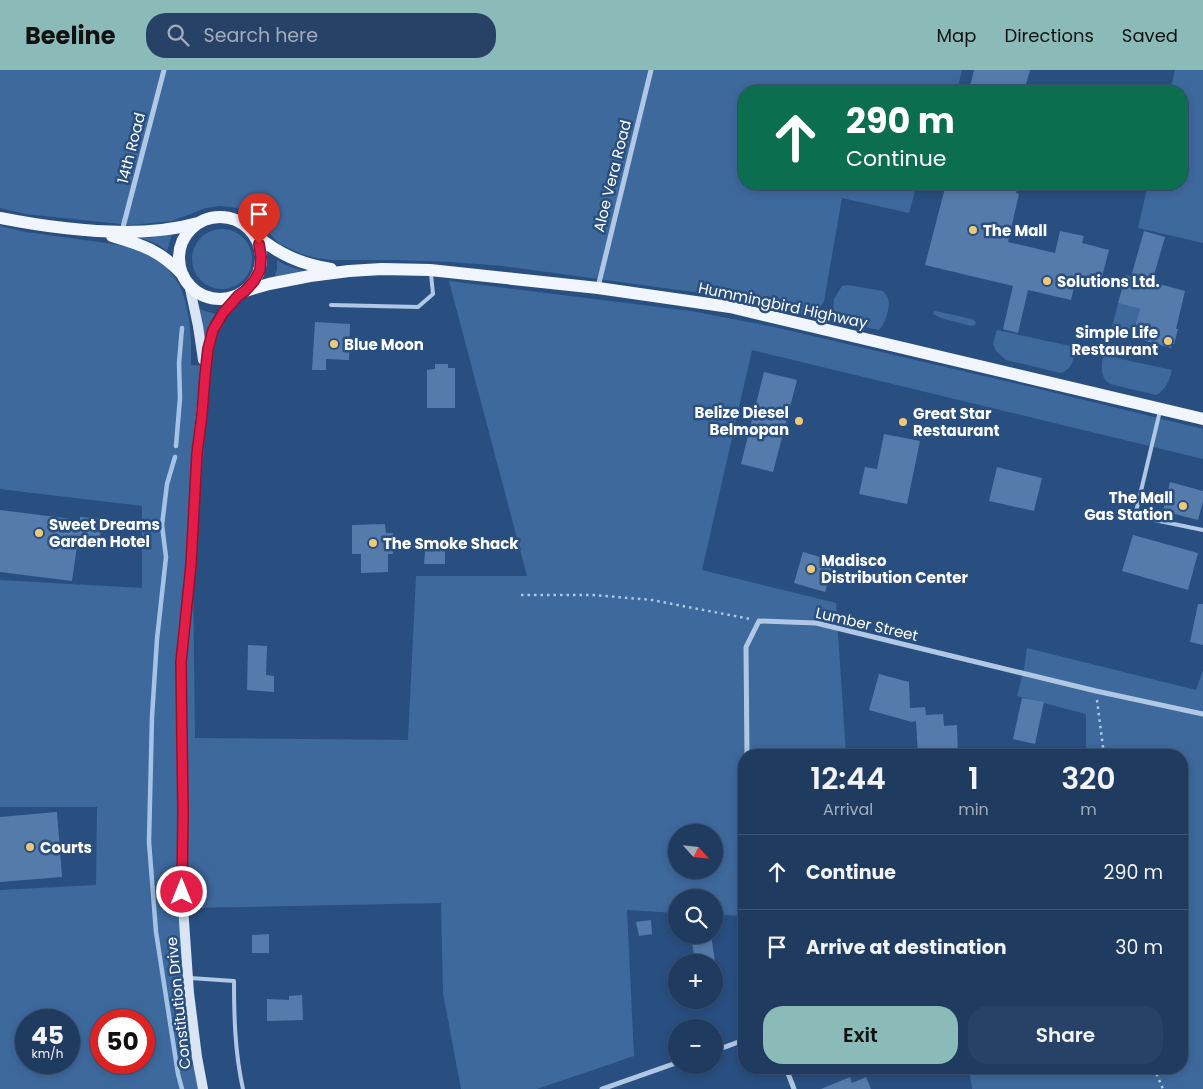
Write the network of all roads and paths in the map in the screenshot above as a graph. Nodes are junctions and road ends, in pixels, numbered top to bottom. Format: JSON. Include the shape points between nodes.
{"nodes":[{"id":1,"x":164,"y":70,"type":"edge"},
{"id":2,"x":651,"y":70,"type":"edge"},
{"id":3,"x":0,"y":218,"type":"edge"},
{"id":4,"x":204,"y":221,"type":"junction"},
{"id":5,"x":94,"y":231,"type":"junction"},
{"id":6,"x":122,"y":232,"type":"junction"},
{"id":7,"x":252,"y":232,"type":"junction"},
{"id":8,"x":349,"y":270,"type":"junction"},
{"id":9,"x":430,"y":270,"type":"junction"},
{"id":10,"x":186,"y":280,"type":"junction"},
{"id":11,"x":598,"y":288,"type":"junction"},
{"id":12,"x":242,"y":293,"type":"junction"},
{"id":13,"x":331,"y":305,"type":"dead end"},
{"id":14,"x":205,"y":376,"type":"junction"},
{"id":15,"x":1161,"y":408,"type":"junction"},
{"id":16,"x":1203,"y":419,"type":"edge"},
{"id":17,"x":1203,"y":530,"type":"edge"},
{"id":18,"x":521,"y":595,"type":"dead end"},
{"id":19,"x":759,"y":621,"type":"junction"},
{"id":20,"x":1096,"y":691,"type":"junction"},
{"id":21,"x":1203,"y":714,"type":"edge"},
{"id":22,"x":747,"y":749,"type":"edge"},
{"id":23,"x":1103,"y":749,"type":"edge"},
{"id":24,"x":188,"y":978,"type":"junction"},
{"id":25,"x":738,"y":1042,"type":"edge"},
{"id":26,"x":723,"y":1047,"type":"edge"},
{"id":27,"x":668,"y":1067,"type":"edge"},
{"id":28,"x":788,"y":1074,"type":"edge"},
{"id":29,"x":1157,"y":1074,"type":"edge"},
{"id":30,"x":203,"y":1089,"type":"edge"},
{"id":31,"x":242,"y":1089,"type":"edge"},
{"id":32,"x":602,"y":1089,"type":"edge"},
{"id":33,"x":794,"y":1089,"type":"edge"},
{"id":34,"x":1163,"y":1089,"type":"edge"}],
"edges":[{"from":1,"to":6,"type":"street","name":"14th Road"},
{"from":2,"to":11,"type":"street","name":"Aloe Vera Road"},
{"from":3,"to":5,"type":"main road"},
{"from":4,"to":6,"type":"main road","via":[[164,230]]},
{"from":4,"to":7,"type":"main road","via":[[230,219]]},
{"from":4,"to":10,"type":"main road","via":[[193,228],[180,250],[180,263]]},
{"from":5,"to":6,"type":"main road"},
{"from":5,"to":10,"type":"main road","via":[[147,247],[174,265]]},
{"from":7,"to":8,"type":"main road","name":"Hummingbird Highway","via":[[270,247],[300,262]]},
{"from":7,"to":12,"type":"main road","via":[[259,244],[260,270]]},
{"from":8,"to":9,"type":"main road","name":"Hummingbird Highway"},
{"from":8,"to":12,"type":"main road","name":"Hummingbird Highway"},
{"from":9,"to":11,"type":"main road","name":"Hummingbird Highway"},
{"from":9,"to":13,"type":"lane","via":[[433,294],[418,307]]},
{"from":10,"to":12,"type":"main road","via":[[199,293],[211,298],[225,299]]},
{"from":10,"to":14,"type":"main road","name":"Constitution Drive","via":[[198,326]]},
{"from":11,"to":15,"type":"main road","name":"Hummingbird Highway","via":[[730,307]]},
{"from":12,"to":14,"type":"main road","name":"Constitution Drive","via":[[223,313],[213,330]]},
{"from":14,"to":24,"type":"main road","name":"Constitution Drive","via":[[181,662],[182,892]]},
{"from":15,"to":16,"type":"main road","name":"Hummingbird Highway"},
{"from":15,"to":17,"type":"lane","via":[[1135,516]]},
{"from":18,"to":19,"type":"path","via":[[593,595],[652,600]]},
{"from":19,"to":20,"type":"street","name":"Lumber Street","via":[[816,623]]},
{"from":19,"to":22,"type":"street","via":[[746,647]]},
{"from":20,"to":21,"type":"street","name":"Lumber Street"},
{"from":20,"to":23,"type":"path"},
{"from":24,"to":30,"type":"main road","name":"Constitution Drive"},
{"from":24,"to":31,"type":"lane","via":[[234,981],[235,1040]]},
{"from":25,"to":26,"type":"street"},
{"from":27,"to":32,"type":"street"},
{"from":28,"to":33,"type":"street"},
{"from":29,"to":34,"type":"path"}]}
